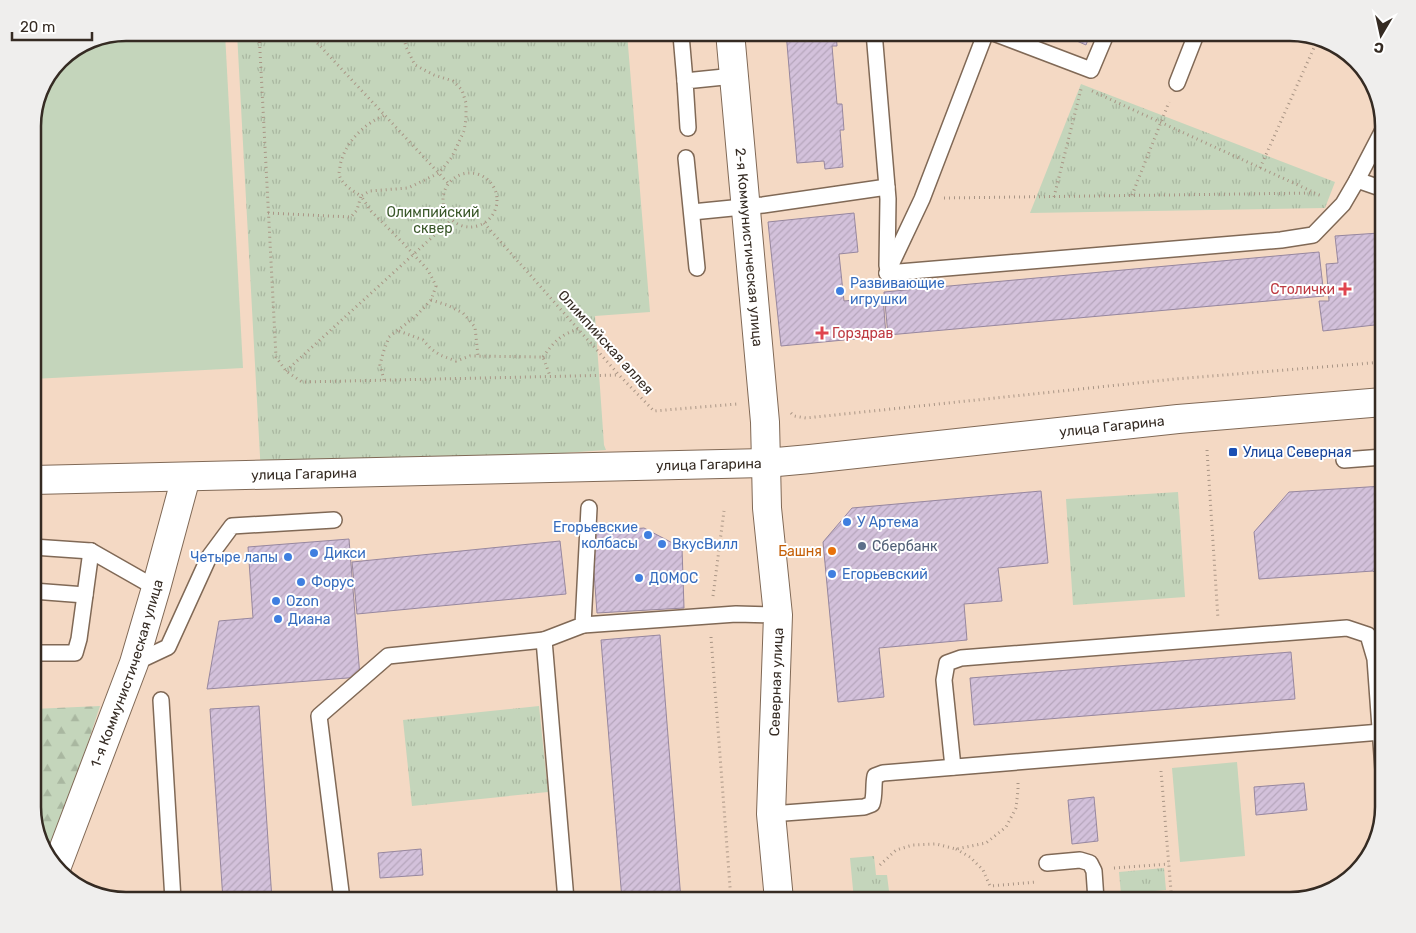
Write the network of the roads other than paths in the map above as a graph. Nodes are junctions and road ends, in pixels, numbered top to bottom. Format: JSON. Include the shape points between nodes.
{"nodes":[{"id":1,"x":681,"y":41,"type":"edge"},
{"id":2,"x":731,"y":41,"type":"edge"},
{"id":3,"x":875,"y":41,"type":"edge"},
{"id":4,"x":983,"y":41,"type":"edge"},
{"id":5,"x":1014,"y":41,"type":"edge"},
{"id":6,"x":1103,"y":41,"type":"edge"},
{"id":7,"x":1193,"y":41,"type":"edge"},
{"id":8,"x":734,"y":76,"type":"junction"},
{"id":9,"x":684,"y":81,"type":"junction"},
{"id":10,"x":1177,"y":83,"type":"road end"},
{"id":11,"x":688,"y":128,"type":"dead end"},
{"id":12,"x":1375,"y":147,"type":"edge"},
{"id":13,"x":686,"y":158,"type":"dead end"},
{"id":14,"x":1357,"y":180,"type":"junction"},
{"id":15,"x":1375,"y":186,"type":"edge"},
{"id":16,"x":887,"y":187,"type":"junction"},
{"id":17,"x":745,"y":207,"type":"junction"},
{"id":18,"x":692,"y":212,"type":"junction"},
{"id":19,"x":697,"y":268,"type":"dead end"},
{"id":20,"x":887,"y":273,"type":"junction"},
{"id":21,"x":1375,"y":403,"type":"edge"},
{"id":22,"x":1375,"y":458,"type":"edge"},
{"id":23,"x":1344,"y":460,"type":"dead end"},
{"id":24,"x":766,"y":463,"type":"junction"},
{"id":25,"x":186,"y":477,"type":"junction"},
{"id":26,"x":41,"y":480,"type":"edge"},
{"id":27,"x":589,"y":508,"type":"dead end"},
{"id":28,"x":334,"y":520,"type":"dead end"},
{"id":29,"x":41,"y":548,"type":"edge"},
{"id":30,"x":91,"y":551,"type":"junction"},
{"id":31,"x":156,"y":588,"type":"junction"},
{"id":32,"x":41,"y":592,"type":"edge"},
{"id":33,"x":85,"y":595,"type":"junction"},
{"id":34,"x":778,"y":615,"type":"junction"},
{"id":35,"x":582,"y":625,"type":"junction"},
{"id":36,"x":544,"y":640,"type":"junction"},
{"id":37,"x":41,"y":653,"type":"edge"},
{"id":38,"x":1375,"y":659,"type":"edge"},
{"id":39,"x":134,"y":663,"type":"junction"},
{"id":40,"x":161,"y":700,"type":"dead end"},
{"id":41,"x":1375,"y":732,"type":"edge"},
{"id":42,"x":952,"y":767,"type":"junction"},
{"id":43,"x":771,"y":814,"type":"junction"},
{"id":44,"x":60,"y":859,"type":"edge"},
{"id":45,"x":1047,"y":863,"type":"road end"},
{"id":46,"x":173,"y":892,"type":"edge"},
{"id":47,"x":341,"y":892,"type":"edge"},
{"id":48,"x":565,"y":892,"type":"edge"},
{"id":49,"x":778,"y":892,"type":"edge"},
{"id":50,"x":1095,"y":892,"type":"edge"}],
"edges":[{"from":1,"to":9,"type":"lane"},
{"from":2,"to":8,"type":"street","name":"2-я Коммунистическая улица"},
{"from":3,"to":16,"type":"lane"},
{"from":4,"to":20,"type":"lane","via":[[922,199]]},
{"from":5,"to":6,"type":"lane","via":[[1091,70]]},
{"from":7,"to":10,"type":"lane"},
{"from":8,"to":9,"type":"lane"},
{"from":8,"to":17,"type":"street","name":"2-я Коммунистическая улица"},
{"from":9,"to":11,"type":"lane"},
{"from":12,"to":14,"type":"lane"},
{"from":13,"to":18,"type":"lane"},
{"from":14,"to":15,"type":"lane"},
{"from":14,"to":20,"type":"lane","via":[[1343,204],[1313,236]]},
{"from":16,"to":17,"type":"lane"},
{"from":16,"to":20,"type":"lane"},
{"from":17,"to":18,"type":"lane"},
{"from":17,"to":24,"type":"street","name":"2-я Коммунистическая улица"},
{"from":18,"to":19,"type":"lane"},
{"from":21,"to":24,"type":"street","name":"улица Гагарина","via":[[1178,418]]},
{"from":22,"to":23,"type":"lane"},
{"from":24,"to":25,"type":"street","name":"улица Гагарина"},
{"from":24,"to":34,"type":"street","name":"Северная улица","via":[[767,508]]},
{"from":25,"to":26,"type":"street","name":"улица Гагарина"},
{"from":25,"to":31,"type":"street","name":"1-я Коммунистическая улица"},
{"from":27,"to":35,"type":"lane"},
{"from":28,"to":39,"type":"lane","via":[[232,526],[209,557],[168,647]]},
{"from":29,"to":30,"type":"lane"},
{"from":30,"to":31,"type":"lane"},
{"from":30,"to":33,"type":"lane"},
{"from":31,"to":39,"type":"street","name":"1-я Коммунистическая улица"},
{"from":32,"to":33,"type":"lane"},
{"from":33,"to":37,"type":"lane","via":[[75,653]]},
{"from":34,"to":35,"type":"lane","via":[[736,614]]},
{"from":34,"to":43,"type":"street","name":"Северная улица"},
{"from":35,"to":36,"type":"lane"},
{"from":36,"to":47,"type":"lane","via":[[388,656],[319,716]]},
{"from":36,"to":48,"type":"lane"},
{"from":38,"to":42,"type":"lane","via":[[1368,635],[1347,628],[962,658],[947,663],[944,680]]},
{"from":39,"to":44,"type":"street","name":"1-я Коммунистическая улица"},
{"from":40,"to":46,"type":"lane"},
{"from":41,"to":42,"type":"lane"},
{"from":42,"to":43,"type":"lane","via":[[876,776],[872,804],[864,807]]},
{"from":43,"to":49,"type":"street","name":"Северная улица"},
{"from":45,"to":50,"type":"lane","via":[[1080,860],[1090,863]]}]}
